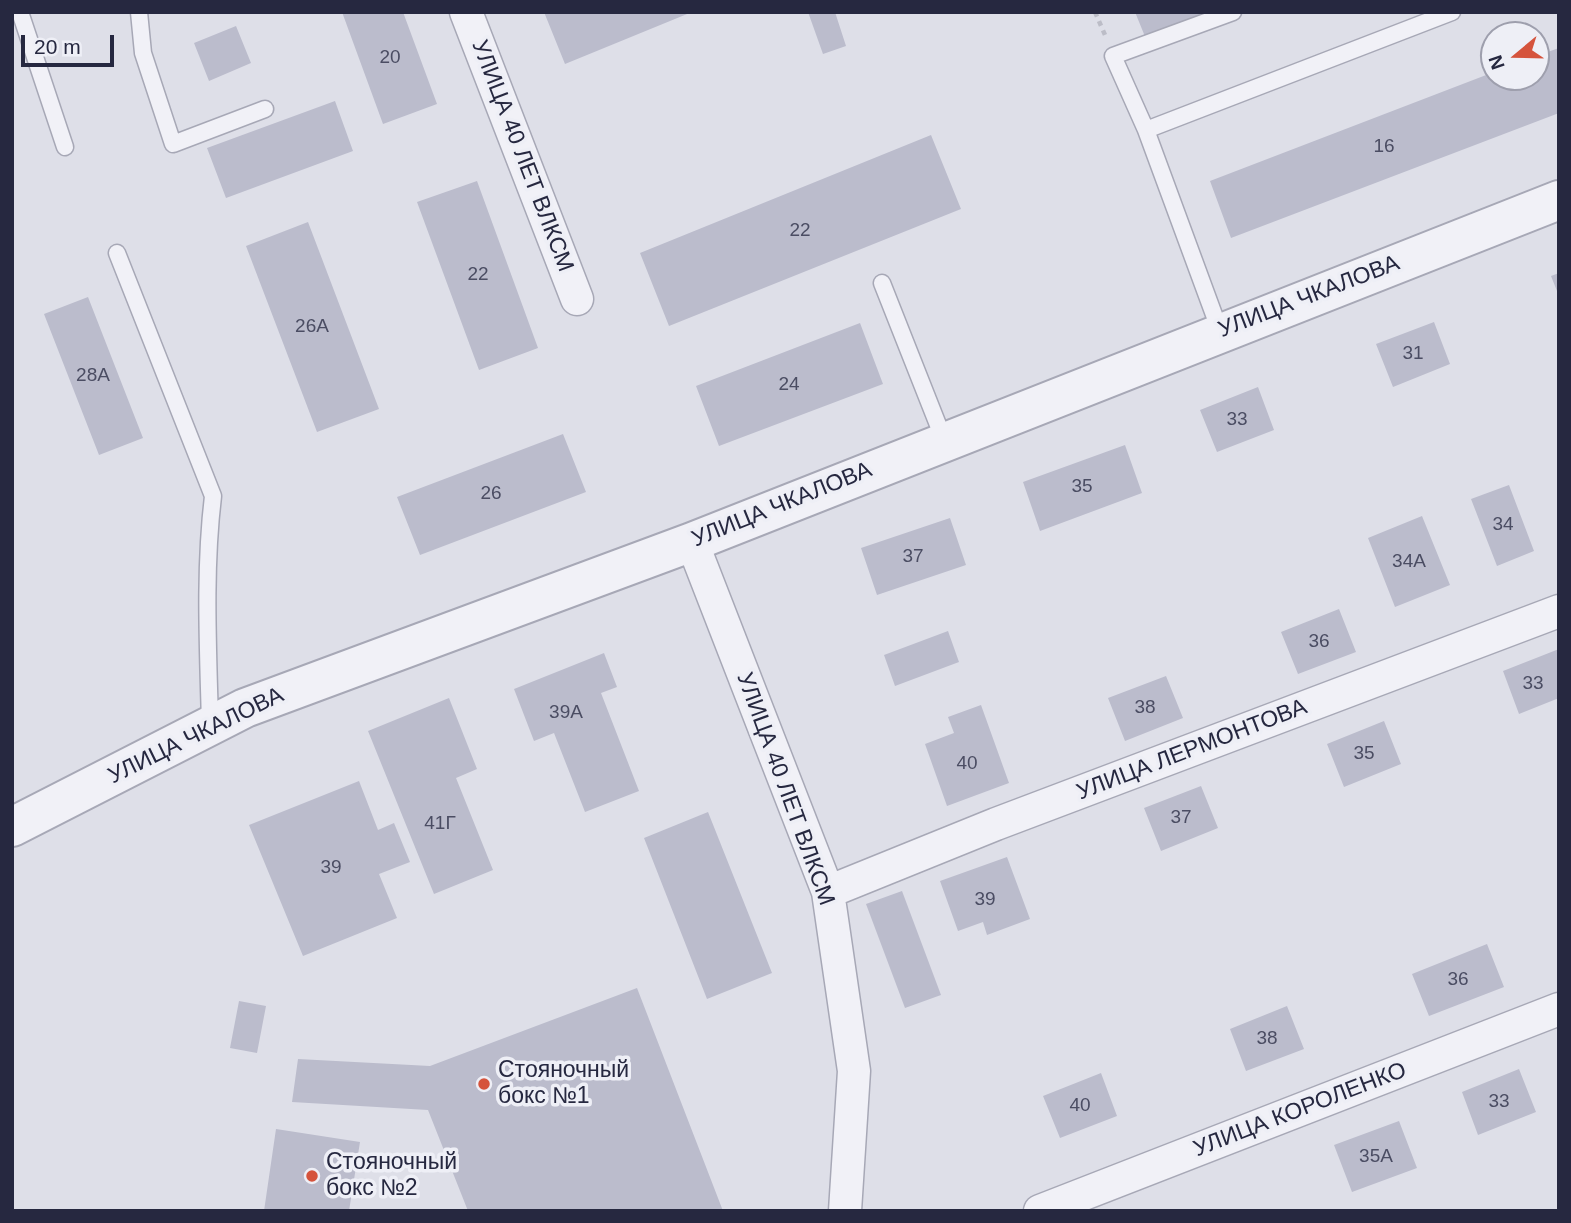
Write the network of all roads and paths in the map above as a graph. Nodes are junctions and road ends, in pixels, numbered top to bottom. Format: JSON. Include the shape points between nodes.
{"nodes":[{"id":1,"x":20,"y":12,"type":"edge"},
{"id":2,"x":139,"y":12,"type":"edge"},
{"id":3,"x":466,"y":12,"type":"edge"},
{"id":4,"x":1233,"y":12,"type":"edge"},
{"id":5,"x":1452,"y":12,"type":"edge"},
{"id":6,"x":265,"y":109,"type":"dead end"},
{"id":7,"x":1146,"y":130,"type":"junction"},
{"id":8,"x":65,"y":147,"type":"dead end"},
{"id":9,"x":1559,"y":200,"type":"edge"},
{"id":10,"x":117,"y":253,"type":"dead end"},
{"id":11,"x":882,"y":283,"type":"dead end"},
{"id":12,"x":577,"y":299,"type":"dead end"},
{"id":13,"x":1220,"y":331,"type":"junction"},
{"id":14,"x":944,"y":440,"type":"junction"},
{"id":15,"x":692,"y":542,"type":"junction"},
{"id":16,"x":1559,"y":611,"type":"edge"},
{"id":17,"x":211,"y":726,"type":"junction"},
{"id":18,"x":12,"y":827,"type":"edge"},
{"id":19,"x":828,"y":892,"type":"junction"},
{"id":20,"x":1559,"y":1009,"type":"edge"},
{"id":21,"x":845,"y":1211,"type":"edge"},
{"id":22,"x":1040,"y":1211,"type":"edge"}],
"edges":[{"from":1,"to":8,"type":"lane"},
{"from":2,"to":6,"type":"lane","via":[[143,54],[173,144]]},
{"from":3,"to":12,"type":"street","name":"УЛИЦА 40 ЛЕТ ВЛКСМ"},
{"from":4,"to":7,"type":"lane","via":[[1113,56]]},
{"from":5,"to":7,"type":"lane"},
{"from":7,"to":13,"type":"lane"},
{"from":9,"to":13,"type":"street","name":"УЛИЦА ЧКАЛОВА"},
{"from":10,"to":17,"type":"lane","via":[[213,496],[207,618]]},
{"from":11,"to":14,"type":"lane"},
{"from":13,"to":14,"type":"street","name":"УЛИЦА ЧКАЛОВА"},
{"from":14,"to":15,"type":"street","name":"УЛИЦА ЧКАЛОВА"},
{"from":15,"to":17,"type":"street","name":"УЛИЦА ЧКАЛОВА","via":[[245,708]]},
{"from":15,"to":19,"type":"street","name":"УЛИЦА 40 ЛЕТ ВЛКСМ"},
{"from":16,"to":19,"type":"street","name":"УЛИЦА ЛЕРМОНТОВА"},
{"from":17,"to":18,"type":"street","name":"УЛИЦА ЧКАЛОВА"},
{"from":19,"to":21,"type":"street","name":"УЛИЦА 40 ЛЕТ ВЛКСМ","via":[[854,1071]]},
{"from":20,"to":22,"type":"street","name":"УЛИЦА КОРОЛЕНКО"}]}
